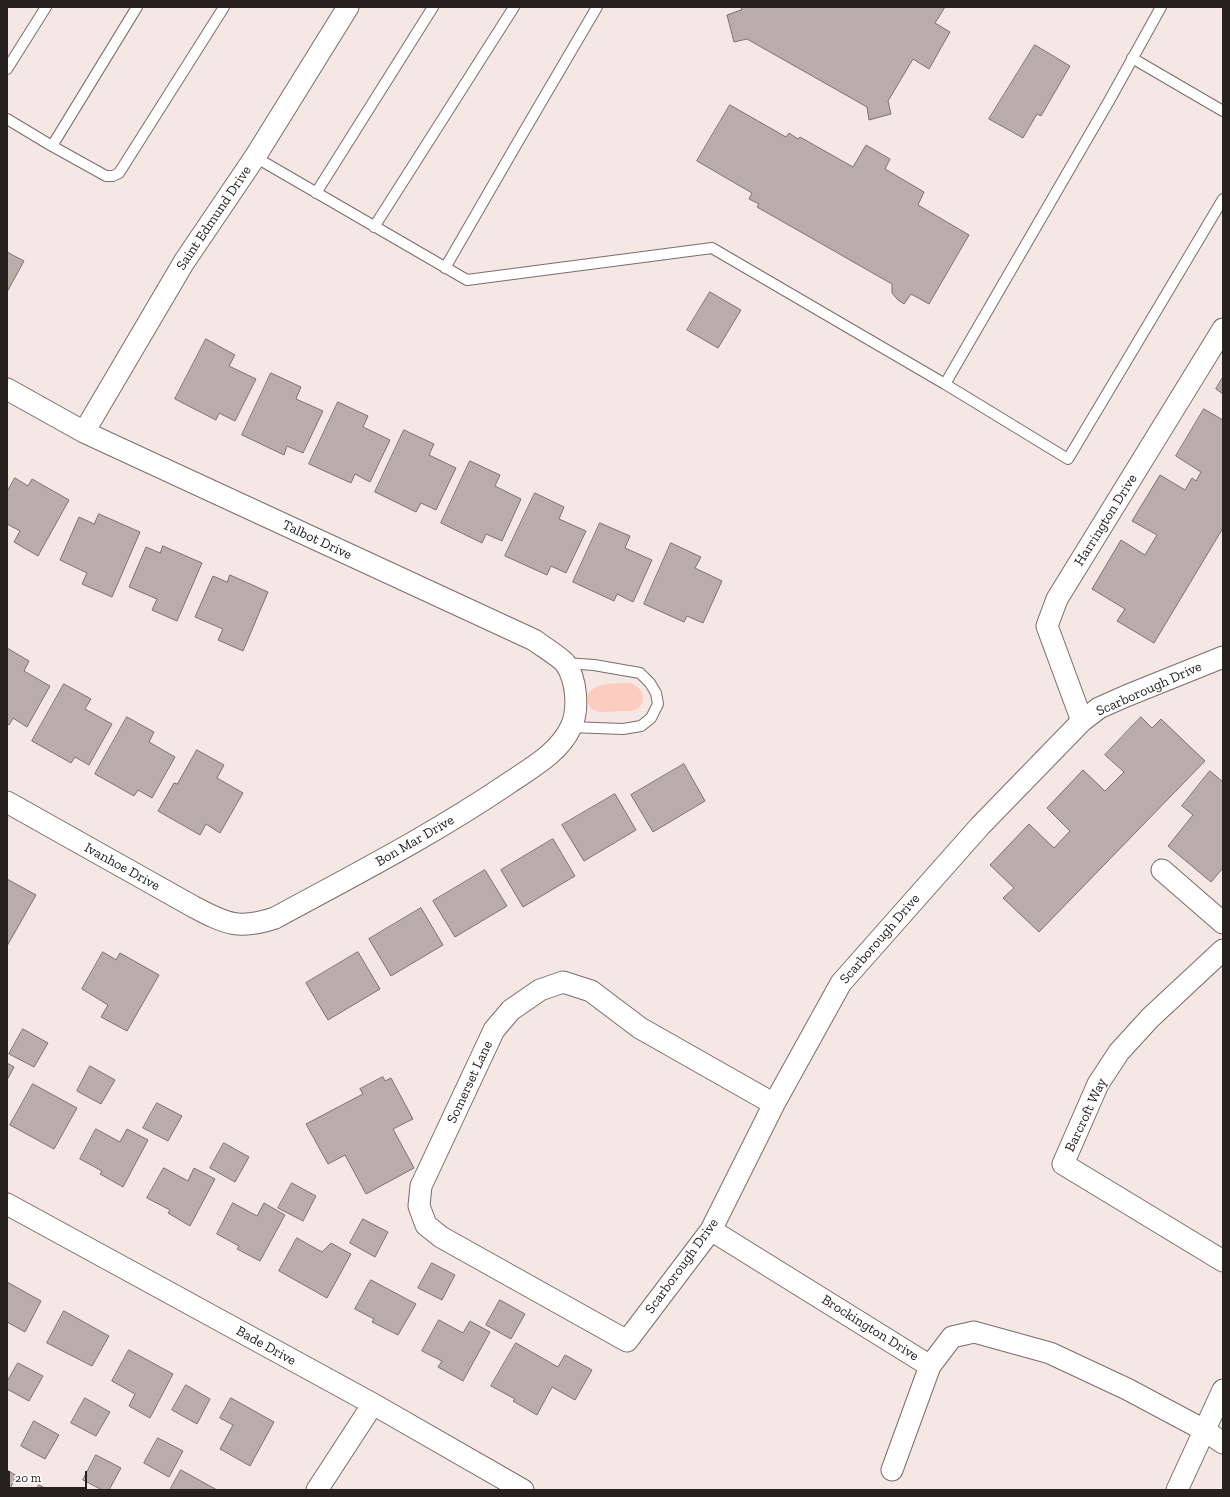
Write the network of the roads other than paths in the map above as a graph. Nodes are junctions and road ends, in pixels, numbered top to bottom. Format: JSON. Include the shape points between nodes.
{"nodes":[{"id":1,"x":46,"y":7,"type":"edge"},
{"id":2,"x":137,"y":7,"type":"edge"},
{"id":3,"x":224,"y":7,"type":"edge"},
{"id":4,"x":348,"y":7,"type":"edge"},
{"id":5,"x":433,"y":7,"type":"edge"},
{"id":6,"x":514,"y":7,"type":"edge"},
{"id":7,"x":598,"y":7,"type":"edge"},
{"id":8,"x":1161,"y":7,"type":"edge"},
{"id":9,"x":1132,"y":58,"type":"junction"},
{"id":10,"x":7,"y":69,"type":"edge"},
{"id":11,"x":1223,"y":111,"type":"edge"},
{"id":12,"x":7,"y":119,"type":"edge"},
{"id":13,"x":52,"y":146,"type":"junction"},
{"id":14,"x":254,"y":157,"type":"junction"},
{"id":15,"x":316,"y":193,"type":"junction"},
{"id":16,"x":1223,"y":199,"type":"edge"},
{"id":17,"x":374,"y":227,"type":"junction"},
{"id":18,"x":445,"y":268,"type":"junction"},
{"id":19,"x":1223,"y":329,"type":"edge"},
{"id":20,"x":945,"y":384,"type":"junction"},
{"id":21,"x":7,"y":389,"type":"edge"},
{"id":22,"x":84,"y":432,"type":"junction"},
{"id":23,"x":1223,"y":657,"type":"edge"},
{"id":24,"x":565,"y":663,"type":"junction"},
{"id":25,"x":1082,"y":721,"type":"junction"},
{"id":26,"x":572,"y":727,"type":"junction"},
{"id":27,"x":7,"y":802,"type":"edge"},
{"id":28,"x":1162,"y":870,"type":"dead end"},
{"id":29,"x":1223,"y":923,"type":"edge"},
{"id":30,"x":240,"y":925,"type":"joint"},
{"id":31,"x":1223,"y":950,"type":"edge"},
{"id":32,"x":774,"y":1104,"type":"junction"},
{"id":33,"x":7,"y":1204,"type":"edge"},
{"id":34,"x":711,"y":1230,"type":"junction"},
{"id":35,"x":1223,"y":1261,"type":"edge"},
{"id":36,"x":628,"y":1341,"type":"joint"},
{"id":37,"x":930,"y":1366,"type":"junction"},
{"id":38,"x":1223,"y":1390,"type":"edge"},
{"id":39,"x":372,"y":1404,"type":"junction"},
{"id":40,"x":1204,"y":1430,"type":"junction"},
{"id":41,"x":1223,"y":1443,"type":"edge"},
{"id":42,"x":892,"y":1470,"type":"dead end"},
{"id":43,"x":317,"y":1490,"type":"edge"},
{"id":44,"x":523,"y":1490,"type":"edge"},
{"id":45,"x":1177,"y":1490,"type":"edge"}],
"edges":[{"from":1,"to":10,"type":"lane"},
{"from":2,"to":13,"type":"lane"},
{"from":3,"to":13,"type":"lane","via":[[119,173],[106,176]]},
{"from":4,"to":14,"type":"street","name":"Saint Edmund Drive"},
{"from":5,"to":15,"type":"lane"},
{"from":6,"to":17,"type":"lane"},
{"from":7,"to":18,"type":"lane"},
{"from":8,"to":9,"type":"lane"},
{"from":9,"to":11,"type":"lane"},
{"from":9,"to":20,"type":"lane"},
{"from":12,"to":13,"type":"lane"},
{"from":14,"to":15,"type":"lane"},
{"from":14,"to":22,"type":"street","name":"Saint Edmund Drive","via":[[184,262]]},
{"from":15,"to":17,"type":"lane"},
{"from":16,"to":20,"type":"lane","via":[[1068,459]]},
{"from":17,"to":18,"type":"lane"},
{"from":18,"to":20,"type":"lane","via":[[466,280],[712,248]]},
{"from":19,"to":25,"type":"street","name":"Harrington Drive","via":[[1057,600],[1047,626]]},
{"from":21,"to":22,"type":"street","name":"Talbot Drive"},
{"from":22,"to":24,"type":"street","name":"Talbot Drive","via":[[534,640]]},
{"from":23,"to":25,"type":"street","name":"Scarborough Drive","via":[[1099,708]]},
{"from":24,"to":26,"type":"street","name":"Talbot Drive","via":[[574,680],[576,705]]},
{"from":24,"to":26,"type":"lane","via":[[640,673],[656,693],[658,704],[651,718],[641,726],[623,729]]},
{"from":25,"to":32,"type":"street","name":"Scarborough Drive","via":[[980,826],[841,983]]},
{"from":26,"to":30,"type":"street","name":"Bon Mar Drive","via":[[559,746],[541,761],[404,848],[275,918]]},
{"from":27,"to":30,"type":"street","name":"Ivanhoe Drive","via":[[194,907],[219,920]]},
{"from":28,"to":29,"type":"street"},
{"from":31,"to":35,"type":"street","name":"Barcroft Way","via":[[1150,1018],[1119,1052],[1098,1084],[1063,1164]]},
{"from":32,"to":34,"type":"street","name":"Scarborough Drive"},
{"from":32,"to":36,"type":"street","name":"Somerset Lane","via":[[640,1028],[591,991],[564,982],[540,990],[511,1010],[494,1030],[422,1186],[419,1206],[426,1225],[441,1237]]},
{"from":33,"to":39,"type":"street","name":"Bade Drive"},
{"from":34,"to":36,"type":"street","name":"Scarborough Drive"},
{"from":34,"to":37,"type":"street","name":"Brockington Drive"},
{"from":37,"to":40,"type":"street","name":"Brockington Drive","via":[[952,1337],[974,1332],[1050,1353],[1127,1389]]},
{"from":37,"to":42,"type":"street"},
{"from":38,"to":40,"type":"street"},
{"from":39,"to":43,"type":"street"},
{"from":39,"to":44,"type":"street","name":"Bade Drive"},
{"from":40,"to":41,"type":"street","name":"Brockington Drive"},
{"from":40,"to":45,"type":"street"}]}
